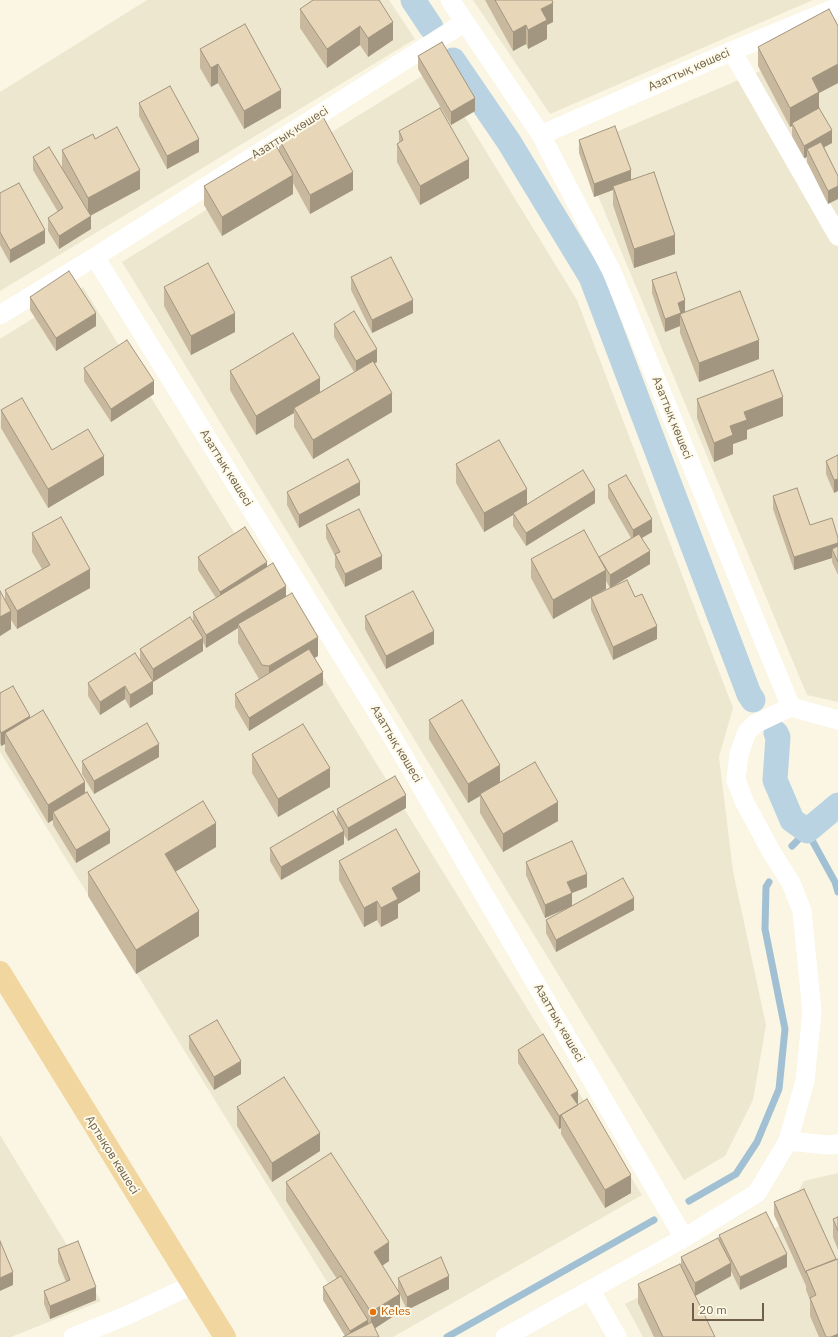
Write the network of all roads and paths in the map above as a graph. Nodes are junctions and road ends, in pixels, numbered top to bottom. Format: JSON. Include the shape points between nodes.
{"nodes":[{"id":1,"x":450,"y":0,"type":"edge"},
{"id":2,"x":838,"y":7,"type":"edge"},
{"id":3,"x":465,"y":22,"type":"junction"},
{"id":4,"x":732,"y":51,"type":"junction"},
{"id":5,"x":541,"y":135,"type":"junction"},
{"id":6,"x":838,"y":236,"type":"edge"},
{"id":7,"x":95,"y":257,"type":"junction"},
{"id":8,"x":0,"y":315,"type":"edge"},
{"id":9,"x":791,"y":707,"type":"junction"},
{"id":10,"x":838,"y":720,"type":"edge"},
{"id":11,"x":0,"y":972,"type":"edge"},
{"id":12,"x":788,"y":1141,"type":"junction"},
{"id":13,"x":838,"y":1144,"type":"edge"},
{"id":14,"x":684,"y":1238,"type":"junction"},
{"id":15,"x":192,"y":1285,"type":"junction"},
{"id":16,"x":591,"y":1291,"type":"junction"},
{"id":17,"x":73,"y":1337,"type":"edge"},
{"id":18,"x":225,"y":1337,"type":"edge"},
{"id":19,"x":505,"y":1337,"type":"edge"},
{"id":20,"x":617,"y":1337,"type":"edge"}],
"edges":[{"from":1,"to":3,"type":"street","name":"Азаттық көшесі"},
{"from":2,"to":4,"type":"street","name":"Азаттық көшесі"},
{"from":3,"to":5,"type":"street","name":"Азаттық көшесі"},
{"from":3,"to":7,"type":"street","name":"Азаттық көшесі"},
{"from":4,"to":5,"type":"street","name":"Азаттық көшесі"},
{"from":4,"to":6,"type":"street"},
{"from":5,"to":9,"type":"street","name":"Азаттық көшесі","via":[[612,272]]},
{"from":7,"to":8,"type":"street","name":"Азаттық көшесі"},
{"from":7,"to":14,"type":"street","name":"Азаттық көшесі","via":[[390,733]]},
{"from":9,"to":10,"type":"street"},
{"from":9,"to":12,"type":"street","via":[[755,724],[747,732],[739,754],[736,780],[744,801],[791,883],[802,911],[812,1012],[805,1081]]},
{"from":11,"to":15,"type":"highway","name":"Артықов көшесі"},
{"from":12,"to":13,"type":"street"},
{"from":12,"to":14,"type":"street","via":[[758,1193]]},
{"from":14,"to":16,"type":"street"},
{"from":15,"to":17,"type":"street"},
{"from":15,"to":18,"type":"highway","name":"Артықов көшесі"},
{"from":16,"to":19,"type":"street"},
{"from":16,"to":20,"type":"street"}]}
